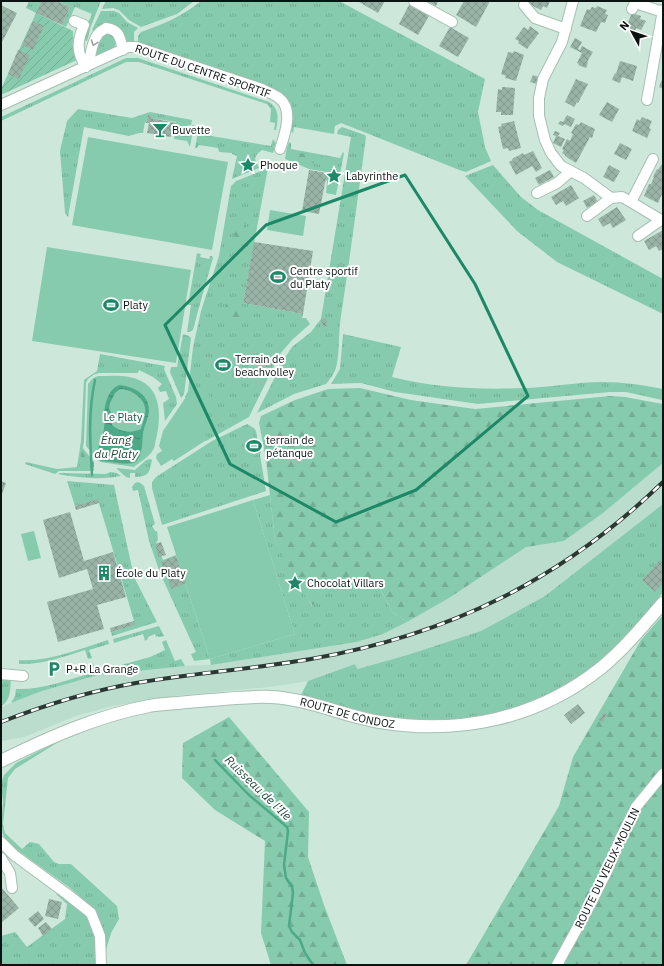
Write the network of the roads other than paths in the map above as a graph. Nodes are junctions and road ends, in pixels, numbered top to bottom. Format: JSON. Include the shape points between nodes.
{"nodes":[{"id":1,"x":414,"y":1,"type":"edge"},
{"id":2,"x":573,"y":1,"type":"edge"},
{"id":3,"x":524,"y":5,"type":"dead end"},
{"id":4,"x":632,"y":9,"type":"dead end"},
{"id":5,"x":663,"y":11,"type":"edge"},
{"id":6,"x":74,"y":21,"type":"dead end"},
{"id":7,"x":452,"y":22,"type":"dead end"},
{"id":8,"x":566,"y":28,"type":"junction"},
{"id":9,"x":123,"y":50,"type":"junction"},
{"id":10,"x":87,"y":66,"type":"junction"},
{"id":11,"x":647,"y":100,"type":"dead end"},
{"id":12,"x":1,"y":105,"type":"edge"},
{"id":13,"x":280,"y":149,"type":"dead end"},
{"id":14,"x":653,"y":159,"type":"dead end"},
{"id":15,"x":571,"y":171,"type":"junction"},
{"id":16,"x":537,"y":192,"type":"dead end"},
{"id":17,"x":611,"y":198,"type":"junction"},
{"id":18,"x":631,"y":202,"type":"junction"},
{"id":19,"x":587,"y":216,"type":"dead end"},
{"id":20,"x":662,"y":220,"type":"edge"},
{"id":21,"x":638,"y":236,"type":"dead end"},
{"id":22,"x":663,"y":603,"type":"edge"},
{"id":23,"x":1,"y":674,"type":"edge"},
{"id":24,"x":23,"y":676,"type":"dead end"},
{"id":25,"x":1,"y":761,"type":"edge"},
{"id":26,"x":663,"y":774,"type":"edge"},
{"id":27,"x":1,"y":842,"type":"edge"},
{"id":28,"x":1,"y":858,"type":"edge"},
{"id":29,"x":12,"y":888,"type":"dead end"},
{"id":30,"x":101,"y":965,"type":"edge"},
{"id":31,"x":557,"y":965,"type":"edge"}],
"edges":[{"from":1,"to":7,"type":"street"},
{"from":2,"to":8,"type":"street"},
{"from":3,"to":8,"type":"street","via":[[534,18]]},
{"from":4,"to":5,"type":"street","via":[[635,3]]},
{"from":5,"to":11,"type":"street"},
{"from":6,"to":10,"type":"street","via":[[84,25],[78,38],[80,55]]},
{"from":8,"to":15,"type":"street","via":[[562,42],[543,79],[539,116],[551,153],[561,166]]},
{"from":9,"to":10,"type":"street","name":"ROUTE DU CENTRE SPORTIF"},
{"from":9,"to":10,"type":"street","one_way":true,"via":[[118,34],[113,29],[106,28],[98,33],[94,40]]},
{"from":9,"to":13,"type":"street","name":"ROUTE DU CENTRE SPORTIF","via":[[136,47],[262,89],[279,98],[288,112]]},
{"from":10,"to":12,"type":"street","name":"ROUTE DU CENTRE SPORTIF"},
{"from":14,"to":18,"type":"street"},
{"from":15,"to":16,"type":"street","via":[[557,182]]},
{"from":15,"to":17,"type":"street"},
{"from":17,"to":18,"type":"street","via":[[622,197]]},
{"from":17,"to":19,"type":"street"},
{"from":18,"to":20,"type":"street"},
{"from":20,"to":21,"type":"street"},
{"from":22,"to":25,"type":"main road","name":"ROUTE DE CONDOZ","via":[[630,641],[581,683],[542,704],[492,720],[456,726],[415,727],[378,722],[289,698],[269,697],[151,705],[113,714],[77,727]]},
{"from":23,"to":24,"type":"street"},
{"from":26,"to":31,"type":"street","name":"ROUTE DU VIEUX-MOULIN","via":[[636,807],[590,905]]},
{"from":27,"to":30,"type":"street","via":[[14,855],[91,913],[100,936]]},
{"from":28,"to":29,"type":"street","via":[[10,872]]}]}
